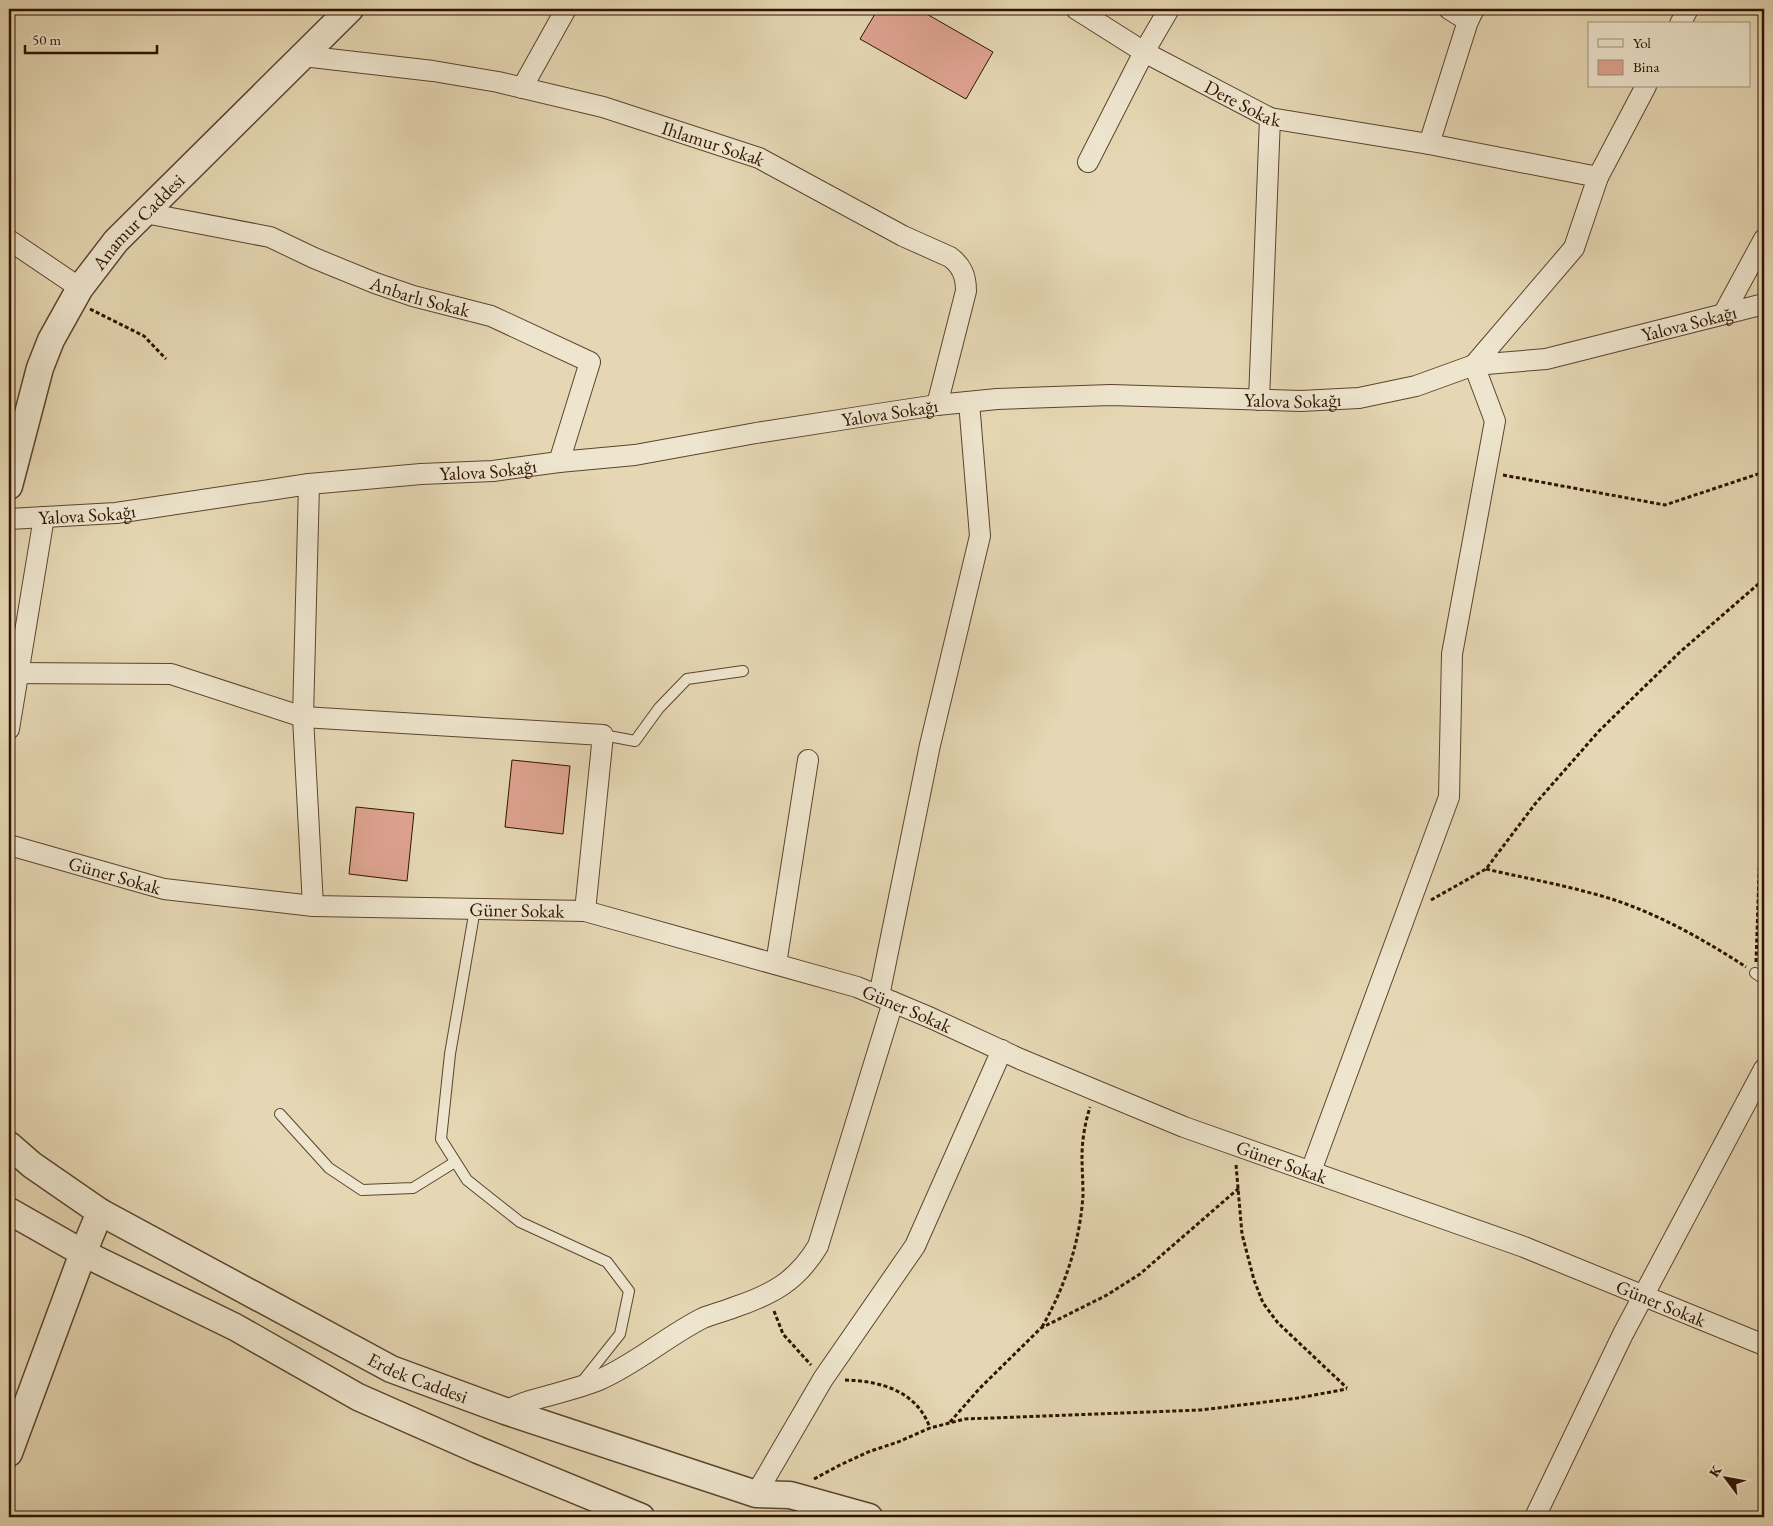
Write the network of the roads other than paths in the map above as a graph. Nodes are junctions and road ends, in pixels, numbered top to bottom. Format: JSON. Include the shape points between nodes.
{"nodes":[{"id":1,"x":350,"y":9,"type":"edge"},
{"id":2,"x":566,"y":9,"type":"edge"},
{"id":3,"x":1076,"y":9,"type":"edge"},
{"id":4,"x":1169,"y":9,"type":"edge"},
{"id":5,"x":1449,"y":9,"type":"edge"},
{"id":6,"x":1688,"y":9,"type":"edge"},
{"id":7,"x":1471,"y":15,"type":"edge"},
{"id":8,"x":1681,"y":22,"type":"edge"},
{"id":9,"x":1144,"y":52,"type":"junction"},
{"id":10,"x":303,"y":56,"type":"junction"},
{"id":11,"x":522,"y":88,"type":"junction"},
{"id":12,"x":1645,"y":88,"type":"edge"},
{"id":13,"x":1270,"y":118,"type":"junction"},
{"id":14,"x":1430,"y":144,"type":"junction"},
{"id":15,"x":1088,"y":162,"type":"dead end"},
{"id":16,"x":1598,"y":177,"type":"junction"},
{"id":17,"x":145,"y":213,"type":"junction"},
{"id":18,"x":1764,"y":239,"type":"edge"},
{"id":19,"x":9,"y":240,"type":"edge"},
{"id":20,"x":76,"y":294,"type":"junction"},
{"id":21,"x":1764,"y":304,"type":"edge"},
{"id":22,"x":1724,"y":313,"type":"junction"},
{"id":23,"x":1474,"y":365,"type":"junction"},
{"id":24,"x":1259,"y":400,"type":"junction"},
{"id":25,"x":969,"y":402,"type":"junction"},
{"id":26,"x":937,"y":405,"type":"junction"},
{"id":27,"x":559,"y":462,"type":"junction"},
{"id":28,"x":309,"y":484,"type":"junction"},
{"id":29,"x":9,"y":486,"type":"edge"},
{"id":30,"x":44,"y":517,"type":"junction"},
{"id":31,"x":9,"y":519,"type":"edge"},
{"id":32,"x":743,"y":671,"type":"dead end"},
{"id":33,"x":14,"y":673,"type":"edge"},
{"id":34,"x":303,"y":718,"type":"junction"},
{"id":35,"x":9,"y":729,"type":"edge"},
{"id":36,"x":604,"y":735,"type":"junction"},
{"id":37,"x":808,"y":760,"type":"dead end"},
{"id":38,"x":9,"y":845,"type":"edge"},
{"id":39,"x":313,"y":906,"type":"junction"},
{"id":40,"x":475,"y":909,"type":"junction"},
{"id":41,"x":585,"y":911,"type":"junction"},
{"id":42,"x":776,"y":964,"type":"junction"},
{"id":43,"x":886,"y":999,"type":"junction"},
{"id":44,"x":1002,"y":1050,"type":"junction"},
{"id":45,"x":1764,"y":1069,"type":"edge"},
{"id":46,"x":280,"y":1114,"type":"dead end"},
{"id":47,"x":9,"y":1145,"type":"edge"},
{"id":48,"x":455,"y":1162,"type":"junction"},
{"id":49,"x":1310,"y":1171,"type":"junction"},
{"id":50,"x":9,"y":1211,"type":"edge"},
{"id":51,"x":100,"y":1212,"type":"junction"},
{"id":52,"x":83,"y":1253,"type":"junction"},
{"id":53,"x":1643,"y":1296,"type":"junction"},
{"id":54,"x":1764,"y":1345,"type":"edge"},
{"id":55,"x":578,"y":1388,"type":"junction"},
{"id":56,"x":505,"y":1411,"type":"junction"},
{"id":57,"x":9,"y":1453,"type":"edge"},
{"id":58,"x":756,"y":1494,"type":"junction"},
{"id":59,"x":641,"y":1517,"type":"edge"},
{"id":60,"x":869,"y":1517,"type":"edge"},
{"id":61,"x":1535,"y":1517,"type":"edge"}],
"edges":[{"from":1,"to":10,"type":"street","name":"Anamur Caddesi"},
{"from":2,"to":11,"type":"street"},
{"from":3,"to":9,"type":"street","name":"Dere Sokak"},
{"from":4,"to":9,"type":"street"},
{"from":5,"to":7,"type":"street"},
{"from":6,"to":8,"type":"street"},
{"from":7,"to":14,"type":"street"},
{"from":9,"to":13,"type":"street","name":"Dere Sokak"},
{"from":9,"to":15,"type":"street"},
{"from":10,"to":11,"type":"street","name":"Ihlamur Sokak","via":[[433,71]]},
{"from":10,"to":17,"type":"street","name":"Anamur Caddesi"},
{"from":11,"to":26,"type":"street","name":"Ihlamur Sokak","via":[[602,107],[760,158],[956,261],[964,274],[966,291]]},
{"from":12,"to":16,"type":"street"},
{"from":13,"to":14,"type":"street","name":"Dere Sokak"},
{"from":13,"to":24,"type":"street"},
{"from":14,"to":16,"type":"street","name":"Dere Sokak"},
{"from":16,"to":23,"type":"street","via":[[1574,248]]},
{"from":17,"to":20,"type":"street","name":"Anamur Caddesi","via":[[116,241]]},
{"from":17,"to":27,"type":"street","name":"Anbarlı Sokak","via":[[270,237],[375,283],[491,316],[590,362]]},
{"from":18,"to":22,"type":"street"},
{"from":19,"to":20,"type":"street"},
{"from":20,"to":29,"type":"street","name":"Anamur Caddesi","via":[[40,368]]},
{"from":21,"to":22,"type":"street","name":"Yalova Sokağı"},
{"from":22,"to":23,"type":"street","name":"Yalova Sokağı","via":[[1546,358]]},
{"from":23,"to":24,"type":"street","name":"Yalova Sokağı","via":[[1416,386],[1359,398]]},
{"from":23,"to":49,"type":"street","via":[[1496,421],[1452,654],[1449,797]]},
{"from":24,"to":25,"type":"street","name":"Yalova Sokağı","via":[[1111,395]]},
{"from":25,"to":26,"type":"street","name":"Yalova Sokağı"},
{"from":25,"to":43,"type":"street","via":[[980,536],[930,745]]},
{"from":26,"to":27,"type":"street","name":"Yalova Sokağı","via":[[635,455]]},
{"from":27,"to":28,"type":"street","name":"Yalova Sokağı","via":[[493,471]]},
{"from":28,"to":30,"type":"street","name":"Yalova Sokağı","via":[[116,513]]},
{"from":28,"to":34,"type":"street"},
{"from":30,"to":31,"type":"street","name":"Yalova Sokağı"},
{"from":30,"to":33,"type":"street"},
{"from":32,"to":36,"type":"lane","via":[[687,679],[659,708],[635,741]]},
{"from":33,"to":34,"type":"street","via":[[171,674]]},
{"from":33,"to":35,"type":"street"},
{"from":34,"to":36,"type":"street"},
{"from":34,"to":39,"type":"street"},
{"from":36,"to":41,"type":"street"},
{"from":37,"to":42,"type":"street"},
{"from":38,"to":39,"type":"street","name":"Güner Sokak","via":[[164,889]]},
{"from":39,"to":40,"type":"street","name":"Güner Sokak"},
{"from":40,"to":41,"type":"street","name":"Güner Sokak"},
{"from":40,"to":48,"type":"lane","via":[[450,1054],[441,1139]]},
{"from":41,"to":42,"type":"street","name":"Güner Sokak"},
{"from":42,"to":43,"type":"street","name":"Güner Sokak","via":[[857,987]]},
{"from":43,"to":44,"type":"street","name":"Güner Sokak"},
{"from":43,"to":55,"type":"street","via":[[818,1246],[801,1269],[772,1292],[705,1318],[618,1370]]},
{"from":44,"to":49,"type":"street","name":"Güner Sokak","via":[[1184,1127]]},
{"from":44,"to":58,"type":"street","via":[[915,1246],[823,1379]]},
{"from":45,"to":53,"type":"street"},
{"from":46,"to":48,"type":"lane","via":[[329,1168],[362,1190],[413,1188]]},
{"from":47,"to":51,"type":"street","name":"Erdek Caddesi"},
{"from":48,"to":55,"type":"lane","via":[[467,1180],[520,1222],[607,1262],[629,1291],[620,1334]]},
{"from":49,"to":53,"type":"street","name":"Güner Sokak","via":[[1524,1247]]},
{"from":50,"to":52,"type":"street"},
{"from":51,"to":52,"type":"street"},
{"from":51,"to":56,"type":"street","name":"Erdek Caddesi","via":[[390,1369]]},
{"from":52,"to":57,"type":"street"},
{"from":52,"to":59,"type":"street","via":[[235,1326],[358,1397]]},
{"from":53,"to":54,"type":"street","name":"Güner Sokak"},
{"from":53,"to":61,"type":"street"},
{"from":55,"to":56,"type":"street"},
{"from":56,"to":58,"type":"street","name":"Erdek Caddesi"},
{"from":58,"to":60,"type":"street","name":"Erdek Caddesi","via":[[790,1495]]}]}
